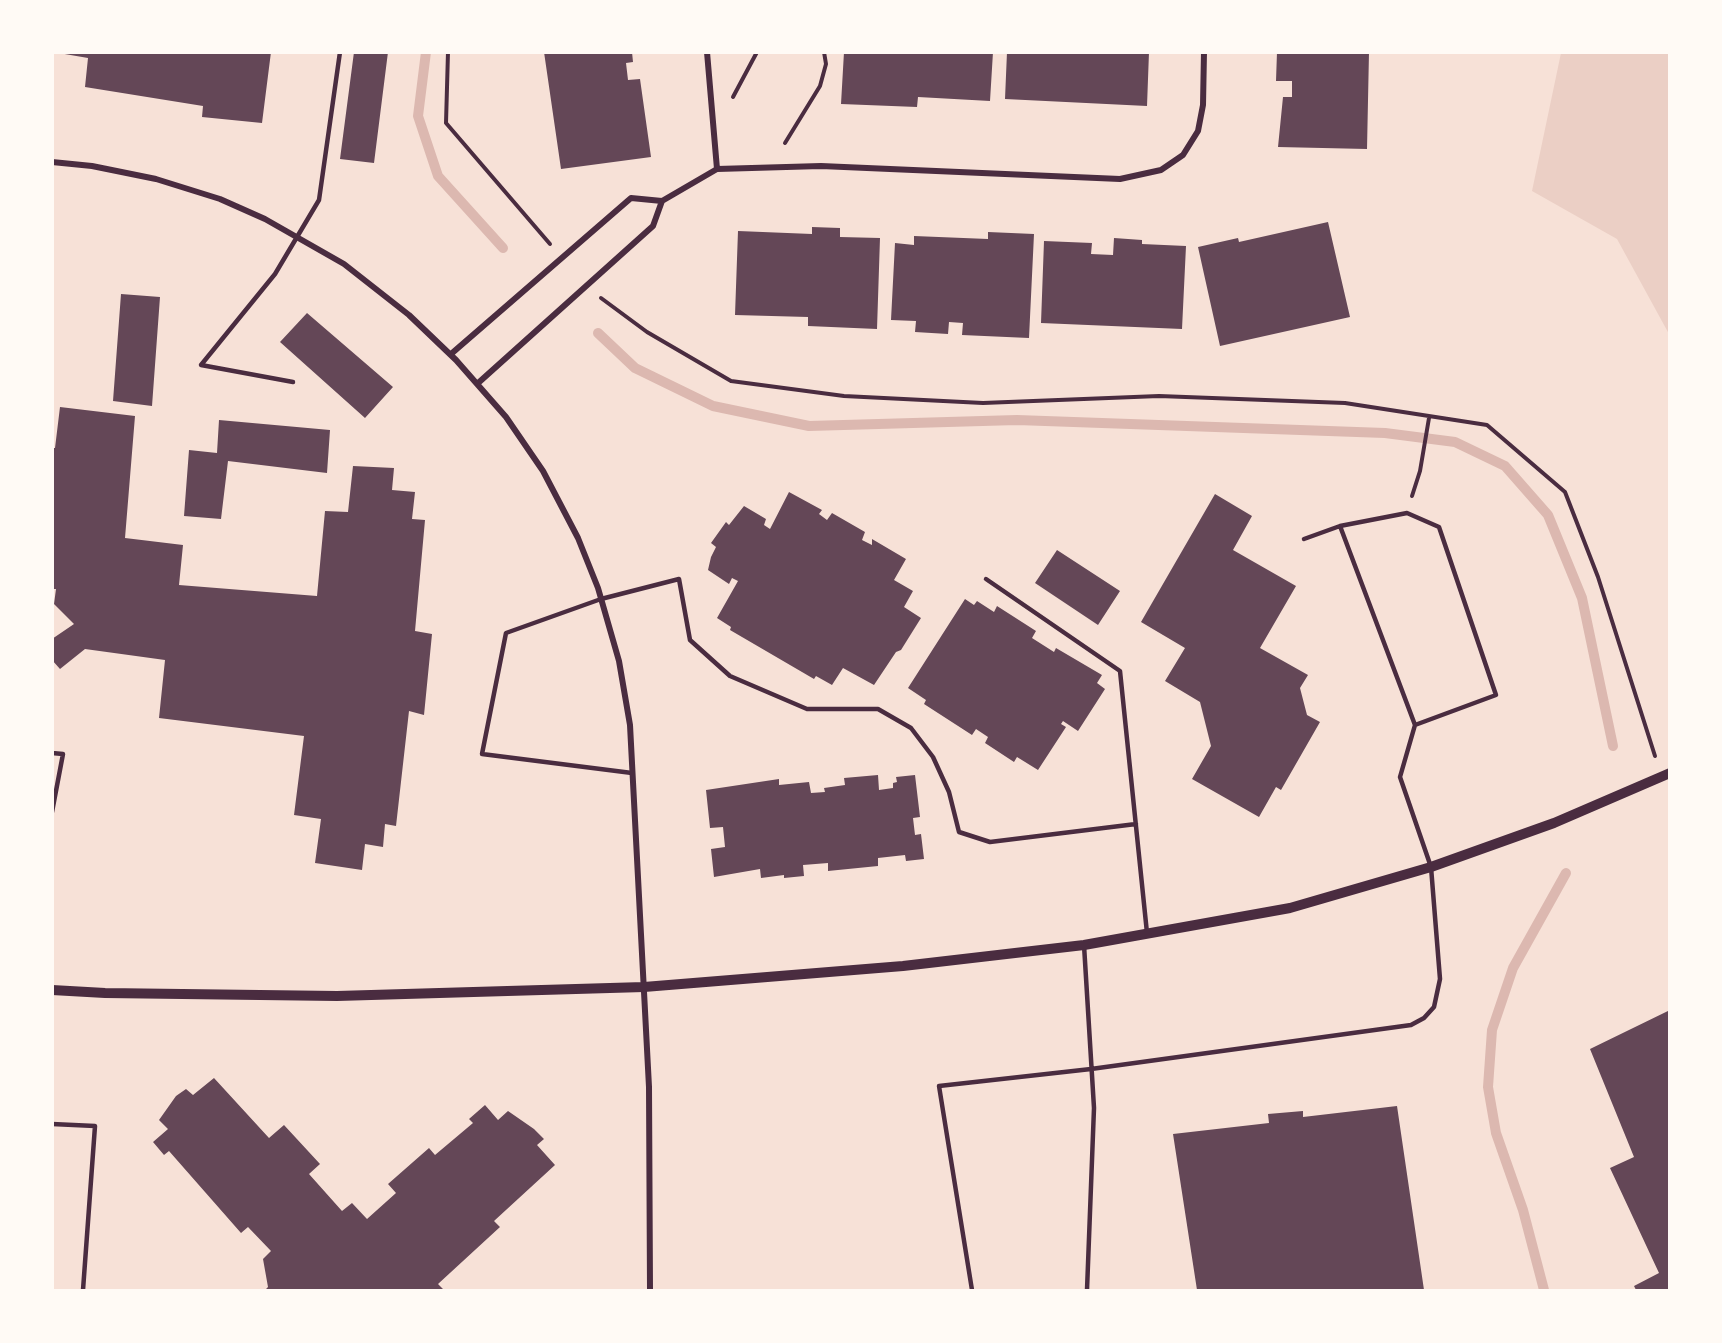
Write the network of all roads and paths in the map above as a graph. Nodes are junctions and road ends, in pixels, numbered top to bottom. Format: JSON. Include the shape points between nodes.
{"nodes":[{"id":1,"x":340,"y":52,"type":"edge"},
{"id":2,"x":448,"y":52,"type":"edge"},
{"id":3,"x":707,"y":52,"type":"edge"},
{"id":4,"x":757,"y":52,"type":"edge"},
{"id":5,"x":824,"y":52,"type":"edge"},
{"id":6,"x":1204,"y":52,"type":"edge"},
{"id":7,"x":730,"y":102,"type":"dead end"},
{"id":8,"x":785,"y":143,"type":"dead end"},
{"id":9,"x":52,"y":162,"type":"edge"},
{"id":10,"x":717,"y":169,"type":"junction"},
{"id":11,"x":662,"y":201,"type":"junction"},
{"id":12,"x":298,"y":237,"type":"junction"},
{"id":13,"x":562,"y":258,"type":"junction"},
{"id":14,"x":585,"y":286,"type":"junction"},
{"id":15,"x":451,"y":354,"type":"junction"},
{"id":16,"x":292,"y":382,"type":"dead end"},
{"id":17,"x":477,"y":384,"type":"junction"},
{"id":18,"x":1429,"y":418,"type":"junction"},
{"id":19,"x":1420,"y":471,"type":"dead end"},
{"id":20,"x":1340,"y":526,"type":"junction"},
{"id":21,"x":1304,"y":539,"type":"dead end"},
{"id":22,"x":986,"y":579,"type":"dead end"},
{"id":23,"x":601,"y":599,"type":"junction"},
{"id":24,"x":1415,"y":725,"type":"junction"},
{"id":25,"x":52,"y":753,"type":"edge"},
{"id":26,"x":632,"y":773,"type":"junction"},
{"id":27,"x":1665,"y":775,"type":"edge"},
{"id":28,"x":52,"y":812,"type":"edge"},
{"id":29,"x":1136,"y":824,"type":"junction"},
{"id":30,"x":1431,"y":867,"type":"junction"},
{"id":31,"x":1147,"y":935,"type":"junction"},
{"id":32,"x":1084,"y":945,"type":"junction"},
{"id":33,"x":644,"y":987,"type":"junction"},
{"id":34,"x":52,"y":990,"type":"edge"},
{"id":35,"x":1091,"y":1069,"type":"junction"},
{"id":36,"x":52,"y":1124,"type":"edge"},
{"id":37,"x":83,"y":1290,"type":"edge"},
{"id":38,"x":650,"y":1290,"type":"edge"},
{"id":39,"x":972,"y":1290,"type":"edge"},
{"id":40,"x":1087,"y":1290,"type":"edge"}],
"edges":[{"from":1,"to":12,"type":"lane","via":[[319,200]]},
{"from":2,"to":13,"type":"path","via":[[446,123]]},
{"from":3,"to":10,"type":"street"},
{"from":4,"to":7,"type":"path"},
{"from":5,"to":8,"type":"path","via":[[826,64],[820,86]]},
{"from":6,"to":10,"type":"street","via":[[1203,105],[1198,131],[1183,155],[1161,170],[1120,179],[820,166]]},
{"from":9,"to":12,"type":"street","via":[[156,178],[220,199]]},
{"from":10,"to":11,"type":"street"},
{"from":11,"to":13,"type":"street","via":[[631,198]]},
{"from":11,"to":14,"type":"street","via":[[653,226]]},
{"from":12,"to":15,"type":"street","via":[[344,264]]},
{"from":12,"to":16,"type":"lane","via":[[275,274],[201,365]]},
{"from":13,"to":15,"type":"street"},
{"from":14,"to":17,"type":"street"},
{"from":14,"to":18,"type":"path","via":[[647,332],[731,381],[844,396],[983,403],[1159,396],[1345,403]]},
{"from":15,"to":17,"type":"street"},
{"from":17,"to":23,"type":"street","via":[[506,417],[543,471],[578,538]]},
{"from":18,"to":19,"type":"path"},
{"from":18,"to":27,"type":"path","via":[[1487,425],[1565,492]]},
{"from":20,"to":21,"type":"lane"},
{"from":20,"to":24,"type":"lane"},
{"from":20,"to":24,"type":"lane","via":[[1407,513],[1439,527],[1496,695]]},
{"from":22,"to":29,"type":"lane","via":[[1120,671]]},
{"from":23,"to":26,"type":"street","via":[[619,661],[630,725]]},
{"from":23,"to":26,"type":"lane","via":[[506,633],[482,754]]},
{"from":23,"to":29,"type":"lane","via":[[679,579],[690,640],[730,675],[807,709],[878,709],[911,728],[933,757],[949,792],[959,831],[990,842]]},
{"from":24,"to":30,"type":"lane","via":[[1400,777]]},
{"from":25,"to":28,"type":"lane","via":[[63,754]]},
{"from":26,"to":33,"type":"street"},
{"from":27,"to":30,"type":"street","via":[[1554,823]]},
{"from":29,"to":31,"type":"lane"},
{"from":30,"to":31,"type":"street","via":[[1290,908]]},
{"from":30,"to":35,"type":"lane","via":[[1440,979],[1434,1007],[1424,1018],[1411,1025]]},
{"from":31,"to":32,"type":"street"},
{"from":32,"to":33,"type":"street","via":[[903,966]]},
{"from":32,"to":35,"type":"lane"},
{"from":33,"to":34,"type":"street","via":[[337,996]]},
{"from":33,"to":38,"type":"street","via":[[650,1087]]},
{"from":35,"to":39,"type":"lane","via":[[939,1086]]},
{"from":35,"to":40,"type":"lane","via":[[1094,1108]]},
{"from":36,"to":37,"type":"lane","via":[[94,1126]]}]}
